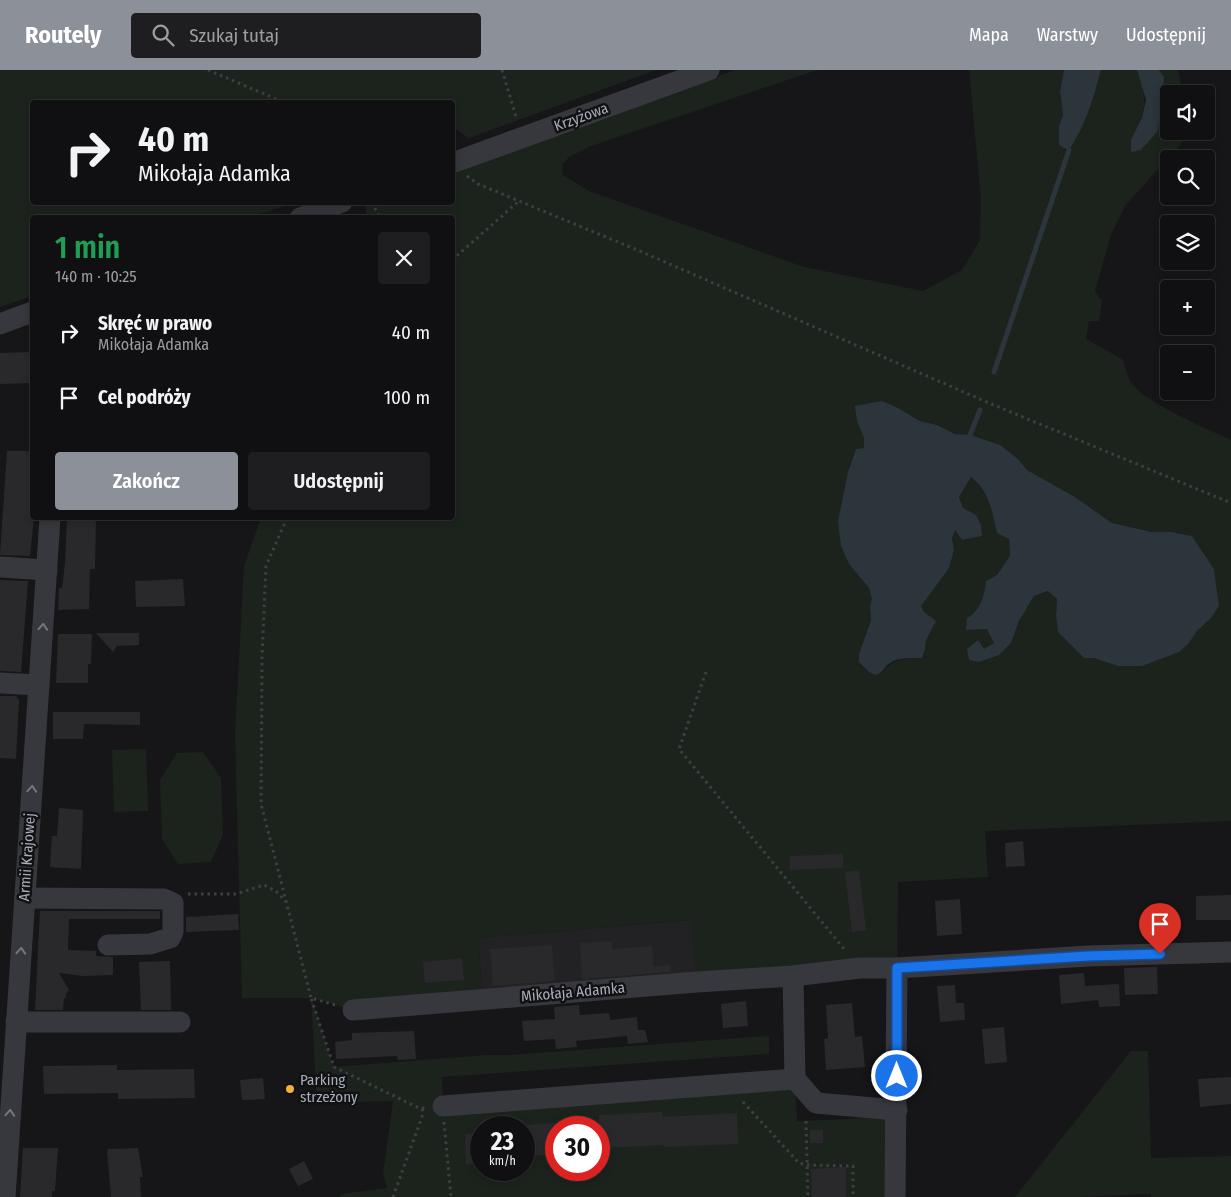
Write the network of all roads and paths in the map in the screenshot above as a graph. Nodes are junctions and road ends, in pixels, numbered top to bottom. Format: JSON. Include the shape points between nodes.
{"nodes":[{"id":1,"x":208,"y":70,"type":"edge"},
{"id":2,"x":502,"y":70,"type":"edge"},
{"id":3,"x":710,"y":70,"type":"edge"},
{"id":4,"x":278,"y":100,"type":"edge"},
{"id":5,"x":523,"y":138,"type":"junction"},
{"id":6,"x":456,"y":161,"type":"edge"},
{"id":7,"x":519,"y":200,"type":"junction"},
{"id":8,"x":334,"y":205,"type":"edge"},
{"id":9,"x":308,"y":215,"type":"edge"},
{"id":10,"x":455,"y":257,"type":"edge"},
{"id":11,"x":30,"y":313,"type":"edge"},
{"id":12,"x":0,"y":324,"type":"edge"},
{"id":13,"x":1231,"y":503,"type":"edge"},
{"id":14,"x":50,"y":520,"type":"edge"},
{"id":15,"x":287,"y":520,"type":"edge"},
{"id":16,"x":0,"y":567,"type":"edge"},
{"id":17,"x":47,"y":570,"type":"junction"},
{"id":18,"x":706,"y":672,"type":"dead end"},
{"id":19,"x":0,"y":683,"type":"edge"},
{"id":20,"x":39,"y":685,"type":"junction"},
{"id":21,"x":264,"y":885,"type":"dead end"},
{"id":22,"x":24,"y":898,"type":"junction"},
{"id":23,"x":286,"y":902,"type":"junction"},
{"id":24,"x":108,"y":945,"type":"dead end"},
{"id":25,"x":1231,"y":952,"type":"edge"},
{"id":26,"x":860,"y":968,"type":"junction"},
{"id":27,"x":897,"y":968,"type":"junction"},
{"id":28,"x":793,"y":976,"type":"junction"},
{"id":29,"x":311,"y":998,"type":"junction"},
{"id":30,"x":353,"y":1010,"type":"joint"},
{"id":31,"x":16,"y":1022,"type":"junction"},
{"id":32,"x":180,"y":1022,"type":"dead end"},
{"id":33,"x":795,"y":1079,"type":"junction"},
{"id":34,"x":739,"y":1098,"type":"dead end"},
{"id":35,"x":443,"y":1106,"type":"joint"},
{"id":36,"x":897,"y":1110,"type":"junction"},
{"id":37,"x":806,"y":1121,"type":"dead end"},
{"id":38,"x":807,"y":1165,"type":"junction"},
{"id":39,"x":5,"y":1197,"type":"edge"},
{"id":40,"x":393,"y":1197,"type":"edge"},
{"id":41,"x":451,"y":1197,"type":"edge"},
{"id":42,"x":808,"y":1197,"type":"edge"},
{"id":43,"x":853,"y":1197,"type":"edge"},
{"id":44,"x":895,"y":1197,"type":"edge"}],
"edges":[{"from":1,"to":4,"type":"path"},
{"from":2,"to":5,"type":"path"},
{"from":3,"to":5,"type":"street","name":"Krzyżowa"},
{"from":5,"to":6,"type":"street","name":"Krzyżowa"},
{"from":6,"to":7,"type":"path","via":[[471,180]]},
{"from":7,"to":10,"type":"path"},
{"from":7,"to":13,"type":"path","via":[[980,399]]},
{"from":8,"to":9,"type":"street"},
{"from":11,"to":12,"type":"street"},
{"from":14,"to":17,"type":"street","name":"Armii Krajowej"},
{"from":15,"to":23,"type":"path","via":[[266,566],[261,804]]},
{"from":16,"to":17,"type":"street"},
{"from":20,"to":17,"type":"street","name":"Armii Krajowej","one_way":true},
{"from":18,"to":26,"type":"path","via":[[679,748]]},
{"from":19,"to":20,"type":"street"},
{"from":22,"to":20,"type":"street","name":"Armii Krajowej","one_way":true},
{"from":21,"to":23,"type":"path"},
{"from":22,"to":24,"type":"street","via":[[164,899],[173,902],[174,932],[170,938],[150,944]]},
{"from":31,"to":22,"type":"street","name":"Armii Krajowej","one_way":true},
{"from":23,"to":29,"type":"path"},
{"from":25,"to":27,"type":"street","name":"Mikołaja Adamka","via":[[1088,956]]},
{"from":26,"to":27,"type":"street","name":"Mikołaja Adamka"},
{"from":26,"to":28,"type":"street","name":"Mikołaja Adamka"},
{"from":27,"to":36,"type":"street"},
{"from":28,"to":30,"type":"street","name":"Mikołaja Adamka"},
{"from":28,"to":33,"type":"street"},
{"from":29,"to":30,"type":"path"},
{"from":29,"to":40,"type":"path","via":[[334,1067],[422,1108],[423,1114]]},
{"from":31,"to":32,"type":"street"},
{"from":39,"to":31,"type":"street","name":"Armii Krajowej","one_way":true},
{"from":33,"to":35,"type":"street"},
{"from":33,"to":36,"type":"street","via":[[816,1103]]},
{"from":34,"to":38,"type":"path","via":[[799,1163]]},
{"from":35,"to":41,"type":"path"},
{"from":36,"to":44,"type":"street"},
{"from":37,"to":38,"type":"path"},
{"from":38,"to":42,"type":"path"},
{"from":38,"to":43,"type":"path","via":[[853,1166]]}]}
